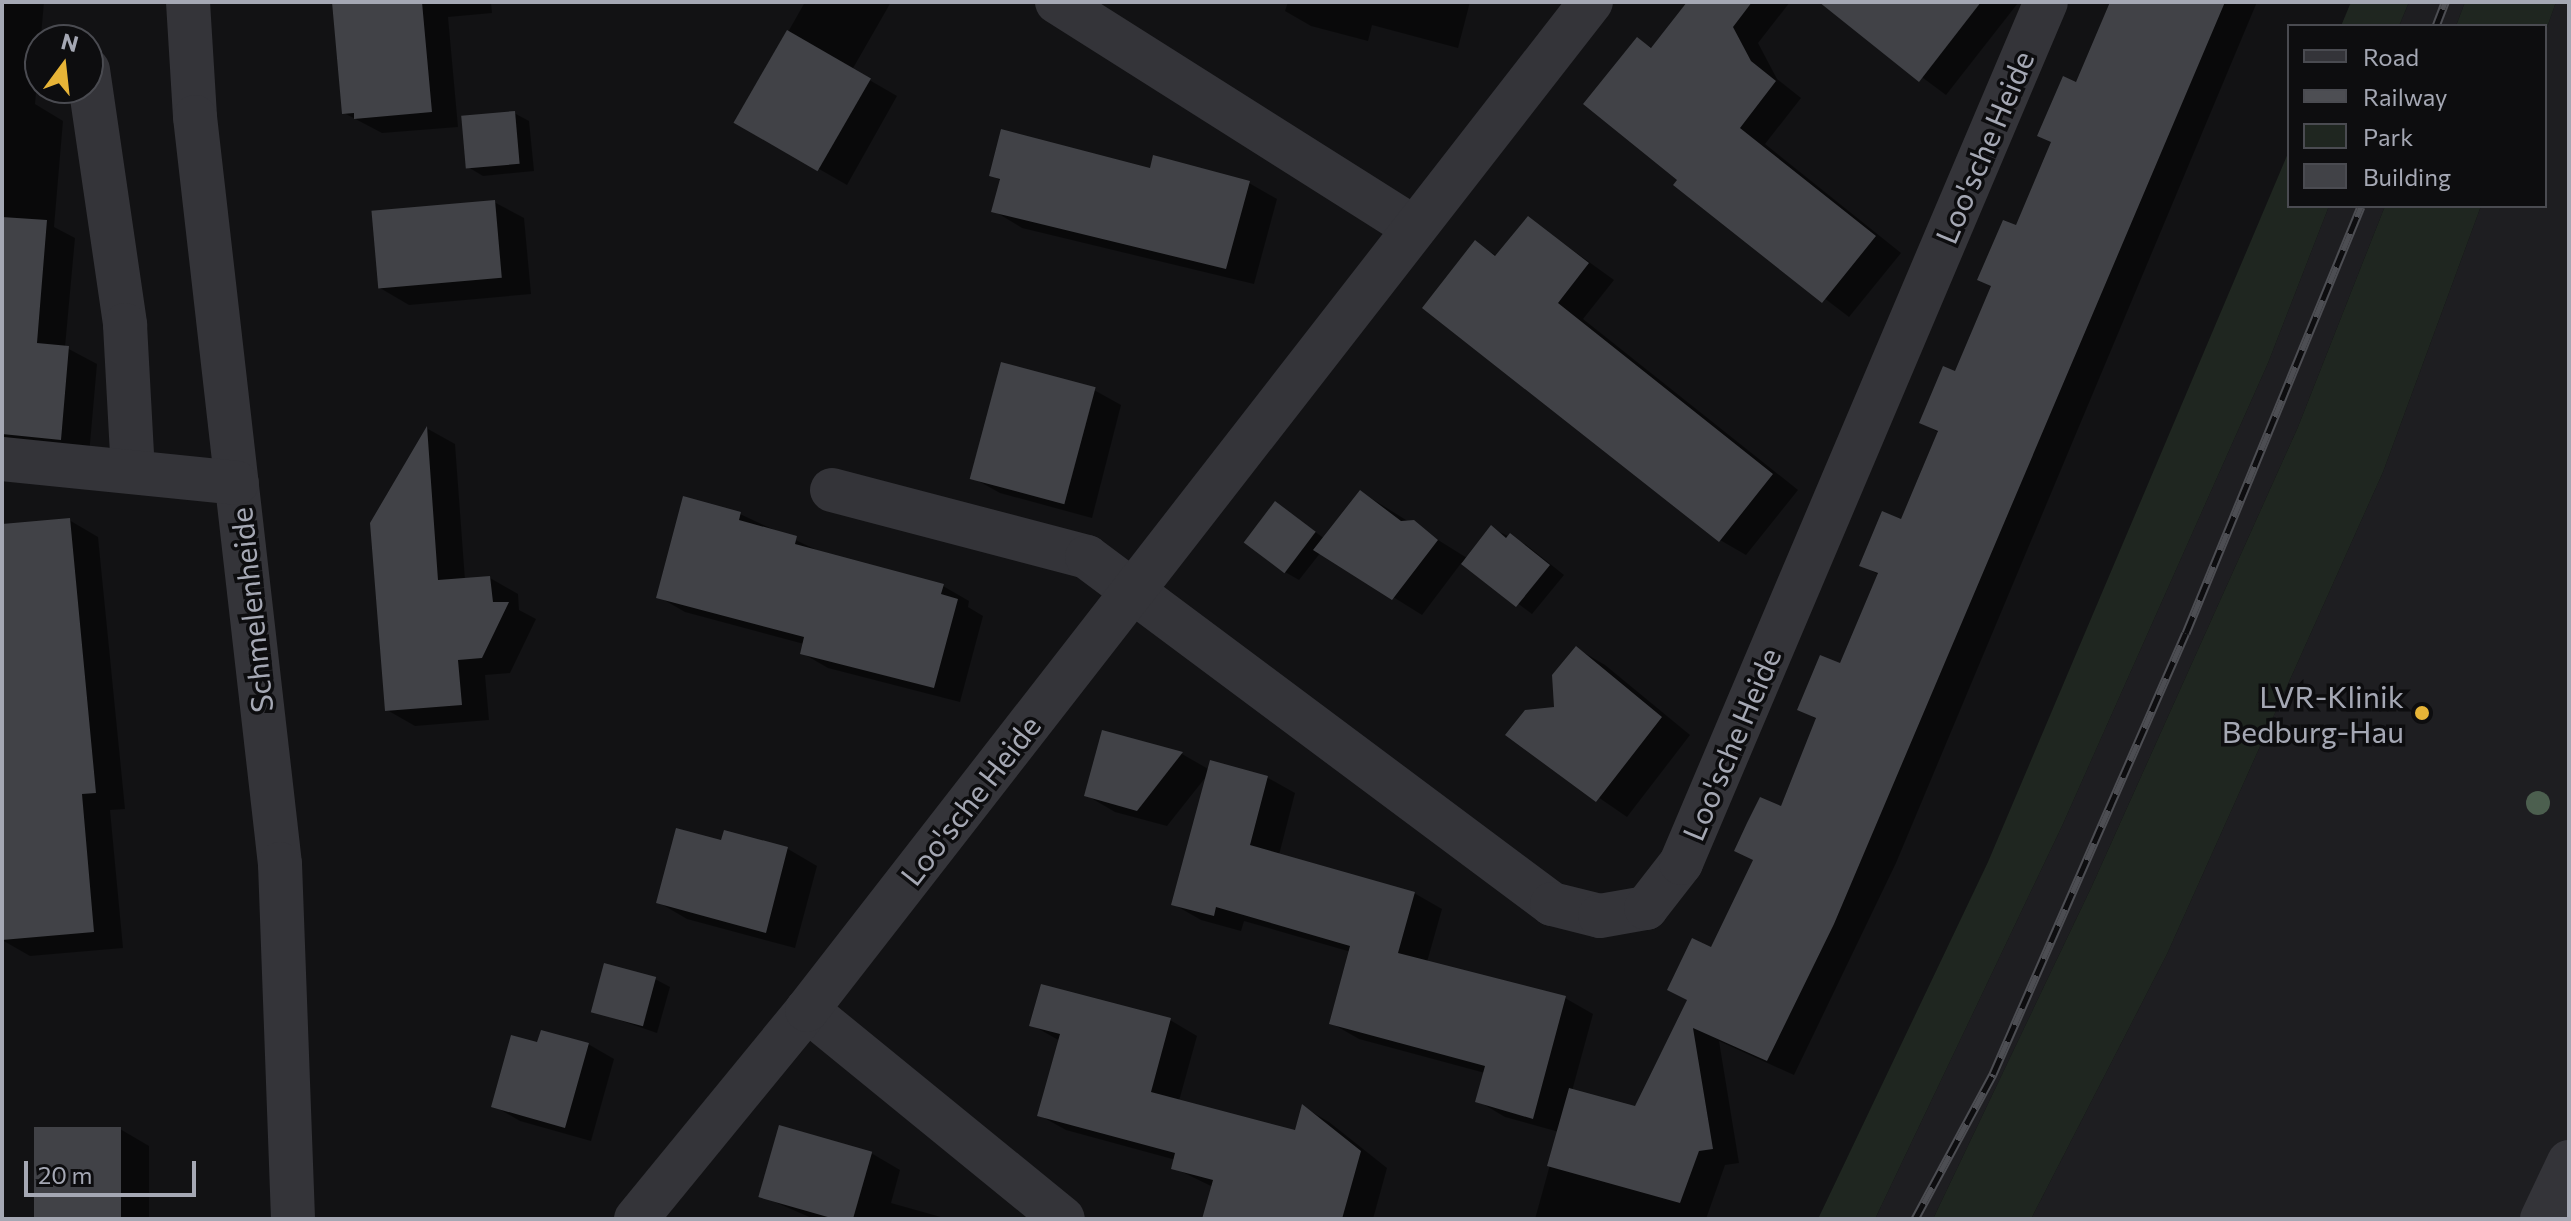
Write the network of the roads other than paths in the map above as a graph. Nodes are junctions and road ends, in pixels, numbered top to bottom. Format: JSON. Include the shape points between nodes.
{"nodes":[{"id":1,"x":188,"y":2,"type":"edge"},
{"id":2,"x":1057,"y":2,"type":"edge"},
{"id":3,"x":1591,"y":2,"type":"edge"},
{"id":4,"x":2046,"y":2,"type":"edge"},
{"id":5,"x":93,"y":104,"type":"edge"},
{"id":6,"x":1415,"y":228,"type":"junction"},
{"id":7,"x":2,"y":459,"type":"edge"},
{"id":8,"x":133,"y":471,"type":"junction"},
{"id":9,"x":237,"y":483,"type":"junction"},
{"id":10,"x":832,"y":490,"type":"dead end"},
{"id":11,"x":1132,"y":590,"type":"junction"},
{"id":12,"x":807,"y":1010,"type":"junction"},
{"id":13,"x":2569,"y":1162,"type":"edge"},
{"id":14,"x":293,"y":1219,"type":"edge"},
{"id":15,"x":636,"y":1219,"type":"edge"},
{"id":16,"x":1063,"y":1219,"type":"edge"},
{"id":17,"x":2542,"y":1219,"type":"edge"}],
"edges":[{"from":1,"to":9,"type":"street","name":"Schmelenheide","via":[[195,117]]},
{"from":2,"to":6,"type":"street"},
{"from":3,"to":6,"type":"street","name":"Loo'sche Heide"},
{"from":4,"to":11,"type":"street","name":"Loo'sche Heide","via":[[1681,863],[1646,908],[1600,916],[1552,904]]},
{"from":5,"to":8,"type":"street","via":[[125,325]]},
{"from":6,"to":11,"type":"street","name":"Loo'sche Heide"},
{"from":7,"to":8,"type":"street"},
{"from":8,"to":9,"type":"street"},
{"from":9,"to":14,"type":"street","name":"Schmelenheide","via":[[280,864]]},
{"from":10,"to":11,"type":"street","via":[[1087,557]]},
{"from":11,"to":12,"type":"street","name":"Loo'sche Heide"},
{"from":12,"to":15,"type":"street","name":"Loo'sche Heide"},
{"from":12,"to":16,"type":"street"},
{"from":13,"to":17,"type":"street"}]}
